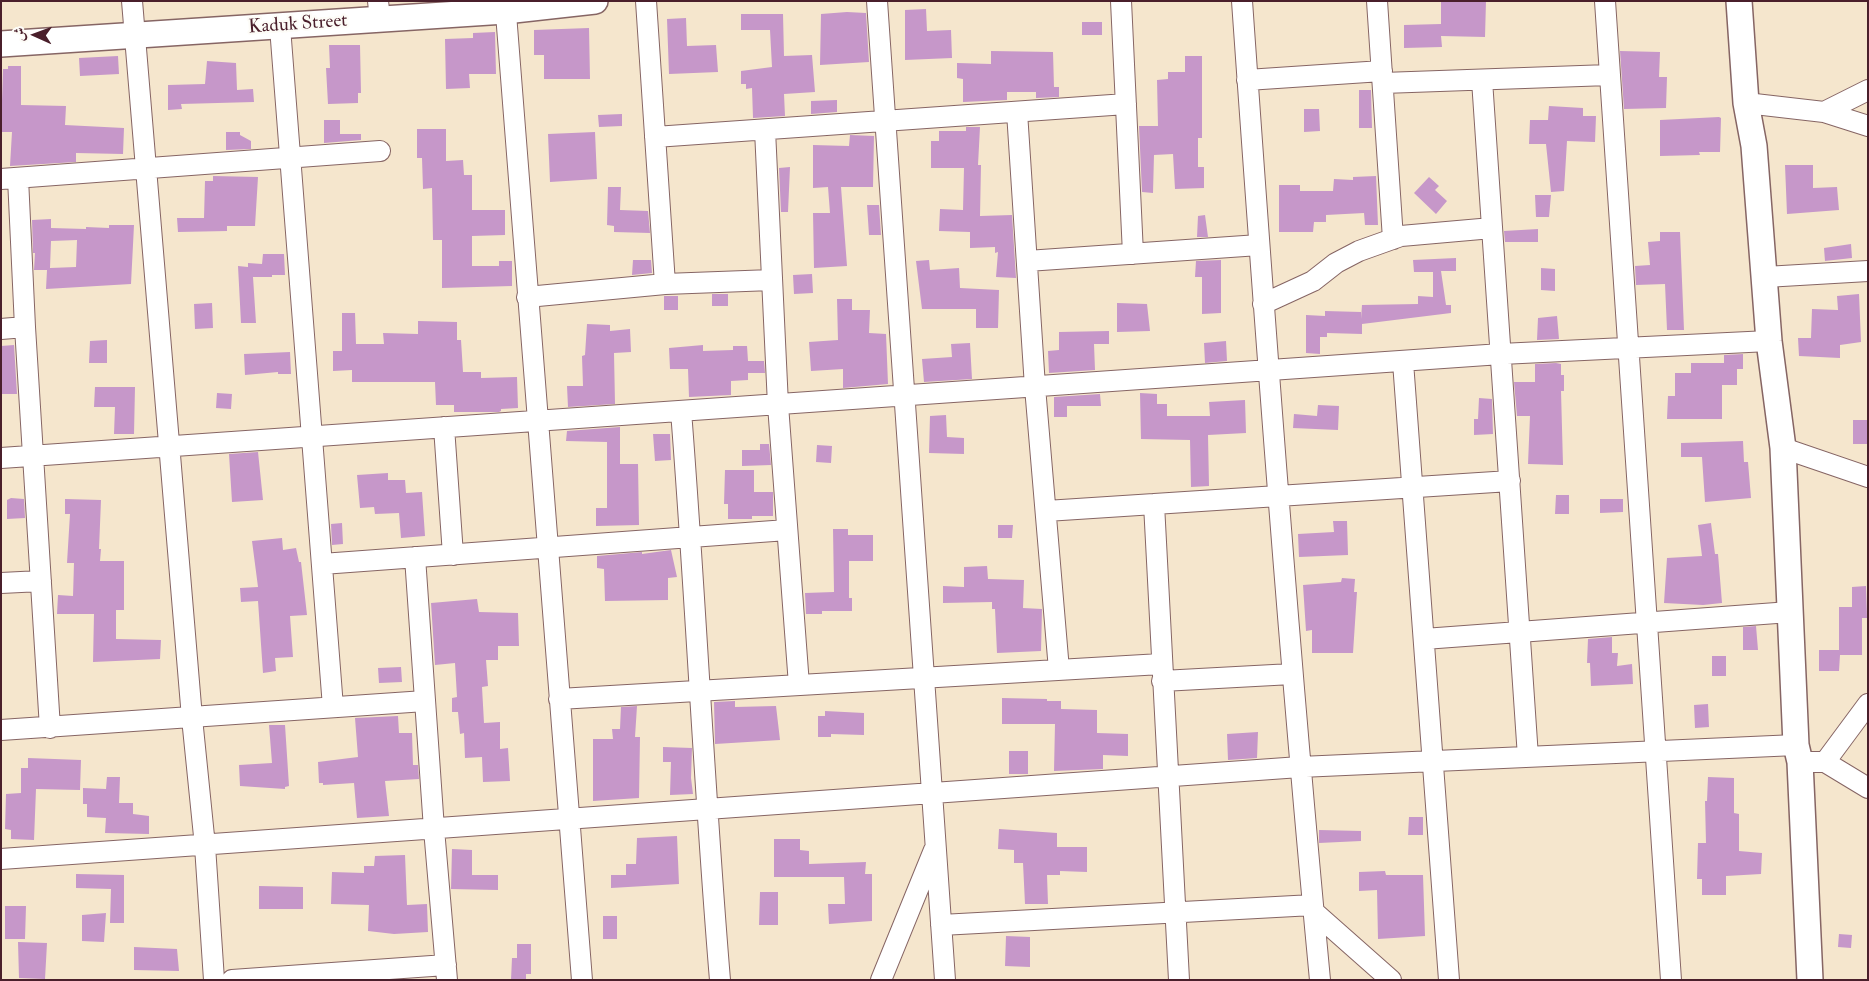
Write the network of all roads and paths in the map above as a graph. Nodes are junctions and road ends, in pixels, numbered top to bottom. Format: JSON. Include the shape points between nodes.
{"nodes":[{"id":1,"x":132,"y":1,"type":"edge"},
{"id":2,"x":595,"y":1,"type":"edge"},
{"id":3,"x":646,"y":1,"type":"edge"},
{"id":4,"x":877,"y":1,"type":"edge"},
{"id":5,"x":1121,"y":1,"type":"edge"},
{"id":6,"x":1242,"y":1,"type":"edge"},
{"id":7,"x":1377,"y":1,"type":"edge"},
{"id":8,"x":1605,"y":1,"type":"edge"},
{"id":9,"x":1739,"y":1,"type":"edge"},
{"id":10,"x":505,"y":6,"type":"edge"},
{"id":11,"x":379,"y":10,"type":"edge"},
{"id":12,"x":280,"y":27,"type":"junction"},
{"id":13,"x":134,"y":34,"type":"junction"},
{"id":14,"x":1,"y":44,"type":"edge"},
{"id":15,"x":1609,"y":75,"type":"junction"},
{"id":16,"x":1382,"y":77,"type":"junction"},
{"id":17,"x":1248,"y":80,"type":"junction"},
{"id":18,"x":1482,"y":80,"type":"junction"},
{"id":19,"x":1868,"y":90,"type":"edge"},
{"id":20,"x":1746,"y":102,"type":"junction"},
{"id":21,"x":1126,"y":104,"type":"junction"},
{"id":22,"x":1017,"y":112,"type":"junction"},
{"id":23,"x":1824,"y":112,"type":"junction"},
{"id":24,"x":886,"y":122,"type":"junction"},
{"id":25,"x":1868,"y":126,"type":"edge"},
{"id":26,"x":765,"y":130,"type":"junction"},
{"id":27,"x":655,"y":137,"type":"junction"},
{"id":28,"x":380,"y":152,"type":"dead end"},
{"id":29,"x":290,"y":158,"type":"junction"},
{"id":30,"x":145,"y":168,"type":"junction"},
{"id":31,"x":10,"y":179,"type":"edge"},
{"id":32,"x":1492,"y":228,"type":"junction"},
{"id":33,"x":1393,"y":239,"type":"junction"},
{"id":34,"x":1259,"y":245,"type":"junction"},
{"id":35,"x":1133,"y":254,"type":"junction"},
{"id":36,"x":1027,"y":261,"type":"junction"},
{"id":37,"x":1868,"y":271,"type":"edge"},
{"id":38,"x":1765,"y":277,"type":"junction"},
{"id":39,"x":772,"y":280,"type":"junction"},
{"id":40,"x":666,"y":284,"type":"junction"},
{"id":41,"x":527,"y":296,"type":"junction"},
{"id":42,"x":1263,"y":304,"type":"junction"},
{"id":43,"x":25,"y":327,"type":"junction"},
{"id":44,"x":1,"y":329,"type":"edge"},
{"id":45,"x":1769,"y":341,"type":"junction"},
{"id":46,"x":1628,"y":348,"type":"junction"},
{"id":47,"x":1501,"y":354,"type":"junction"},
{"id":48,"x":1404,"y":362,"type":"junction"},
{"id":49,"x":1268,"y":371,"type":"junction"},
{"id":50,"x":1035,"y":387,"type":"junction"},
{"id":51,"x":905,"y":396,"type":"junction"},
{"id":52,"x":778,"y":405,"type":"junction"},
{"id":53,"x":681,"y":411,"type":"junction"},
{"id":54,"x":536,"y":421,"type":"junction"},
{"id":55,"x":444,"y":427,"type":"junction"},
{"id":56,"x":312,"y":436,"type":"junction"},
{"id":57,"x":171,"y":446,"type":"junction"},
{"id":58,"x":1783,"y":448,"type":"junction"},
{"id":59,"x":34,"y":455,"type":"junction"},
{"id":60,"x":1,"y":458,"type":"edge"},
{"id":61,"x":1867,"y":476,"type":"edge"},
{"id":62,"x":1510,"y":481,"type":"junction"},
{"id":63,"x":1413,"y":487,"type":"junction"},
{"id":64,"x":1278,"y":496,"type":"junction"},
{"id":65,"x":1154,"y":504,"type":"junction"},
{"id":66,"x":1046,"y":510,"type":"junction"},
{"id":67,"x":787,"y":530,"type":"junction"},
{"id":68,"x":691,"y":537,"type":"junction"},
{"id":69,"x":547,"y":548,"type":"junction"},
{"id":70,"x":453,"y":555,"type":"junction"},
{"id":71,"x":414,"y":557,"type":"junction"},
{"id":72,"x":322,"y":564,"type":"junction"},
{"id":73,"x":41,"y":581,"type":"junction"},
{"id":74,"x":1,"y":583,"type":"edge"},
{"id":75,"x":1790,"y":612,"type":"junction"},
{"id":76,"x":1646,"y":623,"type":"junction"},
{"id":77,"x":1520,"y":632,"type":"junction"},
{"id":78,"x":1424,"y":640,"type":"junction"},
{"id":79,"x":1059,"y":670,"type":"junction"},
{"id":80,"x":1161,"y":673,"type":"junction"},
{"id":81,"x":1292,"y":674,"type":"junction"},
{"id":82,"x":924,"y":677,"type":"junction"},
{"id":83,"x":799,"y":685,"type":"junction"},
{"id":84,"x":700,"y":691,"type":"junction"},
{"id":85,"x":559,"y":700,"type":"junction"},
{"id":86,"x":425,"y":701,"type":"junction"},
{"id":87,"x":1868,"y":704,"type":"edge"},
{"id":88,"x":333,"y":707,"type":"junction"},
{"id":89,"x":192,"y":718,"type":"junction"},
{"id":90,"x":50,"y":728,"type":"junction"},
{"id":91,"x":1,"y":730,"type":"edge"},
{"id":92,"x":1655,"y":751,"type":"junction"},
{"id":93,"x":1798,"y":753,"type":"junction"},
{"id":94,"x":1528,"y":757,"type":"junction"},
{"id":95,"x":1433,"y":761,"type":"junction"},
{"id":96,"x":1825,"y":762,"type":"junction"},
{"id":97,"x":1300,"y":767,"type":"junction"},
{"id":98,"x":1168,"y":777,"type":"junction"},
{"id":99,"x":1868,"y":788,"type":"edge"},
{"id":100,"x":932,"y":794,"type":"junction"},
{"id":101,"x":706,"y":810,"type":"junction"},
{"id":102,"x":569,"y":819,"type":"junction"},
{"id":103,"x":434,"y":829,"type":"junction"},
{"id":104,"x":205,"y":846,"type":"junction"},
{"id":105,"x":936,"y":846,"type":"junction"},
{"id":106,"x":1,"y":859,"type":"edge"},
{"id":107,"x":1313,"y":908,"type":"junction"},
{"id":108,"x":1175,"y":912,"type":"junction"},
{"id":109,"x":941,"y":925,"type":"junction"},
{"id":110,"x":447,"y":973,"type":"edge"},
{"id":111,"x":339,"y":976,"type":"edge"},
{"id":112,"x":214,"y":980,"type":"edge"},
{"id":113,"x":232,"y":980,"type":"edge"},
{"id":114,"x":582,"y":980,"type":"edge"},
{"id":115,"x":720,"y":980,"type":"edge"},
{"id":116,"x":880,"y":980,"type":"edge"},
{"id":117,"x":945,"y":980,"type":"edge"},
{"id":118,"x":1178,"y":980,"type":"edge"},
{"id":119,"x":1320,"y":980,"type":"edge"},
{"id":120,"x":1391,"y":980,"type":"edge"},
{"id":121,"x":1449,"y":980,"type":"edge"},
{"id":122,"x":1672,"y":980,"type":"edge"},
{"id":123,"x":1810,"y":980,"type":"edge"}],
"edges":[{"from":1,"to":13,"type":"street"},
{"from":2,"to":10,"type":"street","name":"Kaduk Street"},
{"from":3,"to":27,"type":"street"},
{"from":4,"to":24,"type":"street"},
{"from":5,"to":21,"type":"street"},
{"from":6,"to":17,"type":"street"},
{"from":7,"to":16,"type":"street"},
{"from":8,"to":15,"type":"street"},
{"from":9,"to":20,"type":"street"},
{"from":10,"to":11,"type":"street","name":"Kaduk Street"},
{"from":10,"to":41,"type":"street"},
{"from":11,"to":12,"type":"street","name":"Kaduk Street"},
{"from":12,"to":13,"type":"street","name":"Kaduk Street"},
{"from":12,"to":29,"type":"street"},
{"from":13,"to":14,"type":"street","name":"Kaduk Street"},
{"from":13,"to":30,"type":"street"},
{"from":15,"to":18,"type":"street"},
{"from":15,"to":46,"type":"street"},
{"from":16,"to":17,"type":"street"},
{"from":16,"to":18,"type":"street"},
{"from":16,"to":33,"type":"street"},
{"from":17,"to":34,"type":"street"},
{"from":18,"to":32,"type":"street"},
{"from":19,"to":23,"type":"street"},
{"from":20,"to":23,"type":"street"},
{"from":20,"to":38,"type":"street","via":[[1754,146]]},
{"from":21,"to":22,"type":"street"},
{"from":21,"to":35,"type":"street"},
{"from":22,"to":24,"type":"street"},
{"from":22,"to":36,"type":"street"},
{"from":23,"to":25,"type":"street"},
{"from":24,"to":26,"type":"street"},
{"from":24,"to":51,"type":"street"},
{"from":26,"to":27,"type":"street"},
{"from":26,"to":39,"type":"street"},
{"from":27,"to":40,"type":"street"},
{"from":28,"to":29,"type":"street"},
{"from":29,"to":30,"type":"street"},
{"from":29,"to":56,"type":"street"},
{"from":30,"to":31,"type":"street"},
{"from":30,"to":57,"type":"street"},
{"from":31,"to":43,"type":"street"},
{"from":32,"to":33,"type":"street"},
{"from":32,"to":47,"type":"street"},
{"from":33,"to":42,"type":"street","via":[[1359,251],[1336,263],[1313,282]]},
{"from":34,"to":35,"type":"street"},
{"from":34,"to":42,"type":"street"},
{"from":35,"to":36,"type":"street"},
{"from":36,"to":50,"type":"street"},
{"from":37,"to":38,"type":"street"},
{"from":38,"to":45,"type":"street"},
{"from":39,"to":40,"type":"street"},
{"from":39,"to":52,"type":"street"},
{"from":40,"to":41,"type":"street"},
{"from":41,"to":54,"type":"street"},
{"from":42,"to":49,"type":"street"},
{"from":43,"to":44,"type":"street"},
{"from":43,"to":59,"type":"street"},
{"from":45,"to":46,"type":"street"},
{"from":45,"to":58,"type":"street"},
{"from":46,"to":47,"type":"street"},
{"from":46,"to":76,"type":"street"},
{"from":47,"to":48,"type":"street"},
{"from":47,"to":62,"type":"street"},
{"from":48,"to":49,"type":"street"},
{"from":48,"to":63,"type":"street"},
{"from":49,"to":50,"type":"street"},
{"from":49,"to":64,"type":"street"},
{"from":50,"to":51,"type":"street"},
{"from":50,"to":66,"type":"street"},
{"from":51,"to":52,"type":"street"},
{"from":51,"to":82,"type":"street"},
{"from":52,"to":53,"type":"street"},
{"from":52,"to":67,"type":"street"},
{"from":53,"to":54,"type":"street"},
{"from":53,"to":68,"type":"street"},
{"from":54,"to":55,"type":"street"},
{"from":54,"to":69,"type":"street"},
{"from":55,"to":56,"type":"street"},
{"from":55,"to":70,"type":"street"},
{"from":56,"to":57,"type":"street"},
{"from":56,"to":72,"type":"street"},
{"from":57,"to":59,"type":"street"},
{"from":57,"to":89,"type":"street"},
{"from":58,"to":61,"type":"street"},
{"from":58,"to":75,"type":"street"},
{"from":59,"to":60,"type":"street"},
{"from":59,"to":73,"type":"street"},
{"from":62,"to":63,"type":"street"},
{"from":62,"to":77,"type":"street"},
{"from":63,"to":64,"type":"street"},
{"from":63,"to":78,"type":"street"},
{"from":64,"to":65,"type":"street"},
{"from":64,"to":81,"type":"street"},
{"from":65,"to":66,"type":"street"},
{"from":65,"to":80,"type":"street"},
{"from":66,"to":79,"type":"street"},
{"from":67,"to":68,"type":"street"},
{"from":67,"to":83,"type":"street"},
{"from":68,"to":69,"type":"street"},
{"from":68,"to":84,"type":"street"},
{"from":69,"to":70,"type":"street"},
{"from":69,"to":85,"type":"street"},
{"from":70,"to":71,"type":"street"},
{"from":71,"to":72,"type":"street"},
{"from":71,"to":86,"type":"street"},
{"from":72,"to":88,"type":"street"},
{"from":73,"to":74,"type":"street"},
{"from":73,"to":90,"type":"street"},
{"from":75,"to":76,"type":"street"},
{"from":75,"to":93,"type":"street"},
{"from":76,"to":77,"type":"street"},
{"from":76,"to":92,"type":"street"},
{"from":77,"to":78,"type":"street"},
{"from":77,"to":94,"type":"street"},
{"from":78,"to":95,"type":"street"},
{"from":79,"to":80,"type":"street"},
{"from":79,"to":82,"type":"street"},
{"from":80,"to":81,"type":"street"},
{"from":80,"to":98,"type":"street"},
{"from":81,"to":97,"type":"street"},
{"from":82,"to":83,"type":"street"},
{"from":82,"to":100,"type":"street"},
{"from":83,"to":84,"type":"street"},
{"from":84,"to":85,"type":"street"},
{"from":84,"to":101,"type":"street"},
{"from":85,"to":102,"type":"street"},
{"from":86,"to":88,"type":"street"},
{"from":86,"to":103,"type":"street"},
{"from":87,"to":96,"type":"street"},
{"from":88,"to":89,"type":"street"},
{"from":89,"to":90,"type":"street"},
{"from":89,"to":104,"type":"street"},
{"from":90,"to":91,"type":"street"},
{"from":92,"to":93,"type":"street"},
{"from":92,"to":94,"type":"street"},
{"from":92,"to":122,"type":"street"},
{"from":93,"to":96,"type":"street"},
{"from":93,"to":123,"type":"street"},
{"from":94,"to":95,"type":"street"},
{"from":95,"to":97,"type":"street"},
{"from":95,"to":121,"type":"street"},
{"from":96,"to":99,"type":"street"},
{"from":97,"to":98,"type":"street"},
{"from":97,"to":107,"type":"street"},
{"from":98,"to":100,"type":"street"},
{"from":98,"to":108,"type":"street"},
{"from":100,"to":101,"type":"street"},
{"from":100,"to":105,"type":"street"},
{"from":101,"to":102,"type":"street"},
{"from":101,"to":115,"type":"street"},
{"from":102,"to":103,"type":"street"},
{"from":102,"to":114,"type":"street"},
{"from":103,"to":104,"type":"street"},
{"from":103,"to":110,"type":"street"},
{"from":104,"to":106,"type":"street"},
{"from":104,"to":112,"type":"street"},
{"from":105,"to":109,"type":"street"},
{"from":105,"to":116,"type":"street"},
{"from":107,"to":108,"type":"street"},
{"from":107,"to":119,"type":"street"},
{"from":107,"to":120,"type":"street"},
{"from":108,"to":109,"type":"street"},
{"from":108,"to":118,"type":"street"},
{"from":109,"to":117,"type":"street"},
{"from":110,"to":111,"type":"street"},
{"from":111,"to":113,"type":"street"}]}
